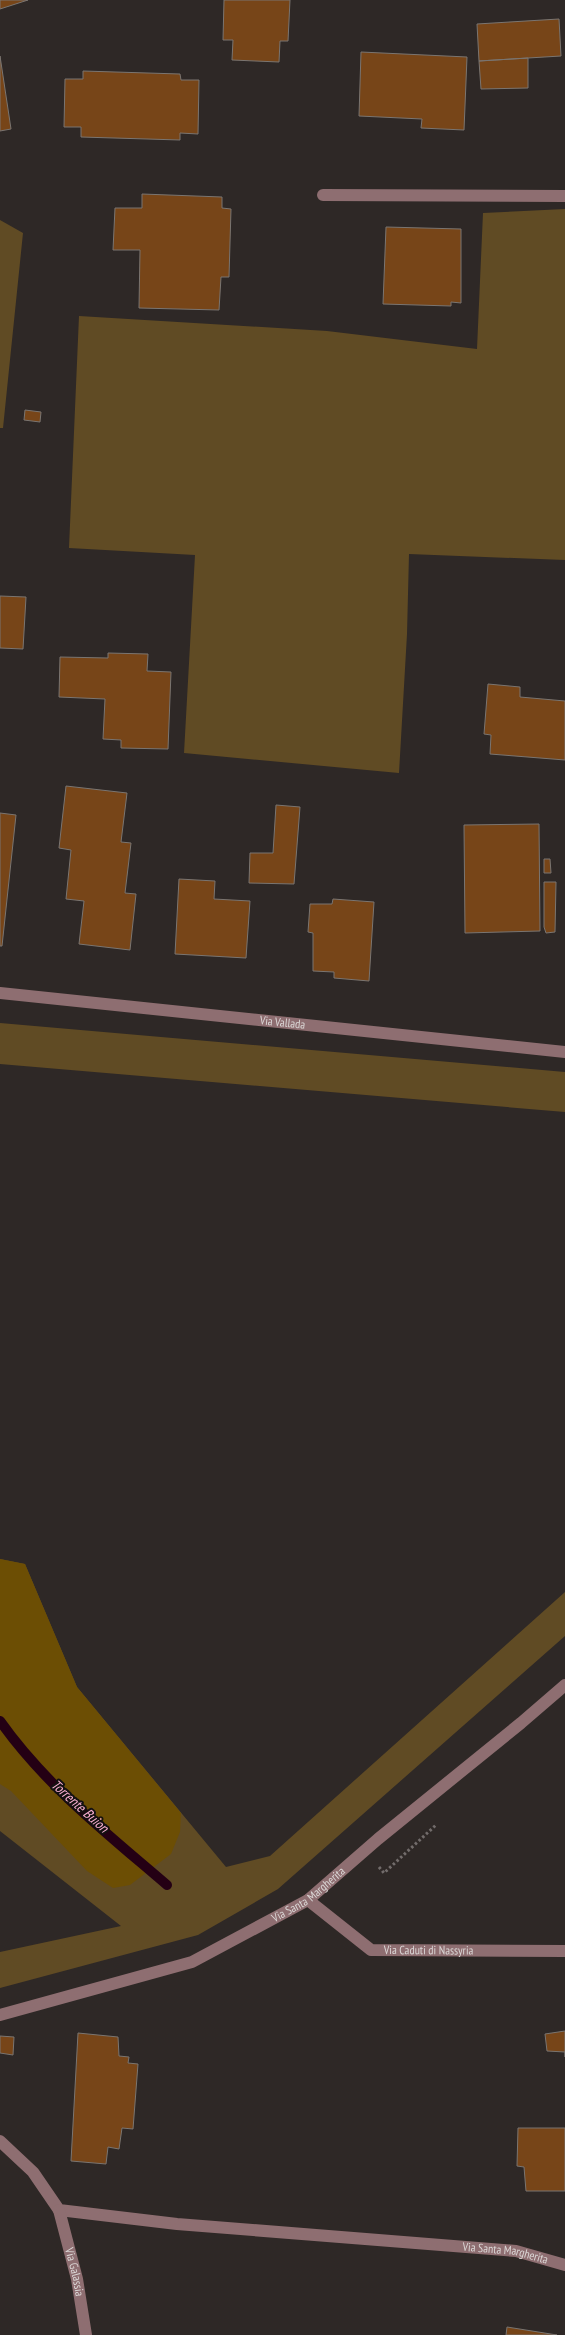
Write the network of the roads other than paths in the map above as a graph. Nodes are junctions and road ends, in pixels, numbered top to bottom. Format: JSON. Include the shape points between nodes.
{"nodes":[{"id":1,"x":323,"y":195,"type":"dead end"},
{"id":2,"x":565,"y":196,"type":"edge"},
{"id":3,"x":0,"y":993,"type":"edge"},
{"id":4,"x":565,"y":1052,"type":"edge"},
{"id":5,"x":565,"y":1684,"type":"edge"},
{"id":6,"x":308,"y":1900,"type":"junction"},
{"id":7,"x":565,"y":1952,"type":"edge"},
{"id":8,"x":0,"y":2014,"type":"edge"},
{"id":9,"x":0,"y":2141,"type":"edge"},
{"id":10,"x":59,"y":2210,"type":"junction"},
{"id":11,"x":565,"y":2265,"type":"edge"},
{"id":12,"x":86,"y":2335,"type":"edge"}],
"edges":[{"from":1,"to":2,"type":"street"},
{"from":3,"to":4,"type":"street","name":"Via Vallada"},
{"from":5,"to":6,"type":"street","name":"Via Santa Margherita"},
{"from":6,"to":7,"type":"street","name":"Via Caduti di Nassyria","via":[[371,1950]]},
{"from":6,"to":8,"type":"street","name":"Via Santa Margherita","via":[[192,1962]]},
{"from":9,"to":10,"type":"street","via":[[33,2172]]},
{"from":10,"to":11,"type":"street","name":"Via Santa Margherita","via":[[186,2225],[516,2251]]},
{"from":10,"to":12,"type":"street","name":"Via Galassia","via":[[77,2279]]}]}
